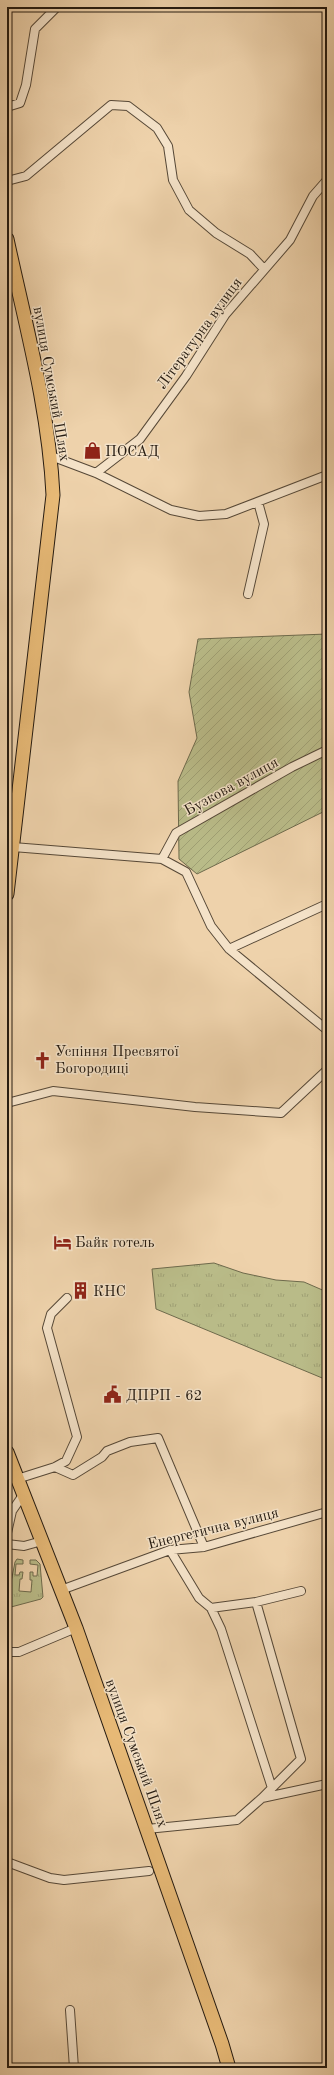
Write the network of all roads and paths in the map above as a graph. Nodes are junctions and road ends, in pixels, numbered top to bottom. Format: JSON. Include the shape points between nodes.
{"nodes":[{"id":1,"x":57,"y":7,"type":"edge"},
{"id":2,"x":7,"y":107,"type":"edge"},
{"id":3,"x":327,"y":180,"type":"edge"},
{"id":4,"x":7,"y":181,"type":"edge"},
{"id":5,"x":7,"y":239,"type":"edge"},
{"id":6,"x":264,"y":270,"type":"junction"},
{"id":7,"x":51,"y":456,"type":"junction"},
{"id":8,"x":96,"y":473,"type":"junction"},
{"id":9,"x":327,"y":475,"type":"edge"},
{"id":10,"x":258,"y":502,"type":"junction"},
{"id":11,"x":248,"y":594,"type":"dead end"},
{"id":12,"x":327,"y":750,"type":"edge"},
{"id":13,"x":13,"y":797,"type":"edge"},
{"id":14,"x":13,"y":847,"type":"junction"},
{"id":15,"x":162,"y":859,"type":"junction"},
{"id":16,"x":7,"y":894,"type":"edge"},
{"id":17,"x":327,"y":904,"type":"edge"},
{"id":18,"x":229,"y":949,"type":"junction"},
{"id":19,"x":327,"y":1030,"type":"edge"},
{"id":20,"x":327,"y":1070,"type":"edge"},
{"id":21,"x":7,"y":1103,"type":"edge"},
{"id":22,"x":67,"y":1298,"type":"dead end"},
{"id":23,"x":7,"y":1452,"type":"edge"},
{"id":24,"x":55,"y":1467,"type":"junction"},
{"id":25,"x":17,"y":1479,"type":"junction"},
{"id":26,"x":23,"y":1495,"type":"junction"},
{"id":27,"x":327,"y":1512,"type":"edge"},
{"id":28,"x":7,"y":1533,"type":"edge"},
{"id":29,"x":42,"y":1541,"type":"junction"},
{"id":30,"x":7,"y":1544,"type":"edge"},
{"id":31,"x":204,"y":1547,"type":"junction"},
{"id":32,"x":170,"y":1550,"type":"junction"},
{"id":33,"x":61,"y":1590,"type":"junction"},
{"id":34,"x":301,"y":1590,"type":"dead end"},
{"id":35,"x":256,"y":1602,"type":"junction"},
{"id":36,"x":211,"y":1608,"type":"junction"},
{"id":37,"x":76,"y":1628,"type":"junction"},
{"id":38,"x":7,"y":1652,"type":"edge"},
{"id":39,"x":327,"y":1784,"type":"edge"},
{"id":40,"x":272,"y":1788,"type":"junction"},
{"id":41,"x":262,"y":1798,"type":"junction"},
{"id":42,"x":147,"y":1829,"type":"junction"},
{"id":43,"x":7,"y":1862,"type":"edge"},
{"id":44,"x":149,"y":1871,"type":"dead end"},
{"id":45,"x":70,"y":2010,"type":"dead end"},
{"id":46,"x":74,"y":2068,"type":"edge"},
{"id":47,"x":229,"y":2068,"type":"edge"}],
"edges":[{"from":1,"to":2,"type":"street","via":[[35,29],[26,85],[20,103]]},
{"from":3,"to":6,"type":"street","name":"Літературна вулиця","via":[[313,196],[290,240]]},
{"from":4,"to":6,"type":"street","via":[[26,176],[110,105],[128,106],[156,128],[168,146],[173,180],[189,210],[216,233],[250,254]]},
{"from":5,"to":7,"type":"main road","name":"вулиця Сумський Шлях"},
{"from":6,"to":8,"type":"street","name":"Літературна вулиця","via":[[225,315],[186,376],[140,438]]},
{"from":7,"to":8,"type":"street"},
{"from":7,"to":13,"type":"main road","name":"вулиця Сумський Шлях","via":[[53,495]]},
{"from":8,"to":10,"type":"street","via":[[171,510],[199,516],[226,514]]},
{"from":9,"to":10,"type":"street"},
{"from":10,"to":11,"type":"street","via":[[264,524]]},
{"from":12,"to":15,"type":"street","name":"Бузкова вулиця","via":[[176,833]]},
{"from":13,"to":14,"type":"main road","name":"вулиця Сумський Шлях"},
{"from":14,"to":15,"type":"street"},
{"from":14,"to":16,"type":"main road","name":"вулиця Сумський Шлях"},
{"from":15,"to":18,"type":"street","via":[[186,872],[211,926]]},
{"from":17,"to":18,"type":"street"},
{"from":18,"to":19,"type":"street"},
{"from":20,"to":21,"type":"street","via":[[282,1114],[195,1107],[53,1090]]},
{"from":22,"to":24,"type":"street","via":[[51,1314],[47,1328],[77,1436],[66,1461]]},
{"from":23,"to":25,"type":"main road","name":"вулиця Сумський Шлях"},
{"from":24,"to":25,"type":"street"},
{"from":24,"to":31,"type":"street","via":[[73,1475],[102,1458],[107,1451],[130,1442],[158,1438]]},
{"from":25,"to":26,"type":"main road","name":"вулиця Сумський Шлях"},
{"from":26,"to":28,"type":"street","via":[[12,1511]]},
{"from":26,"to":29,"type":"main road","name":"вулиця Сумський Шлях"},
{"from":27,"to":31,"type":"street","name":"Енергетична вулиця"},
{"from":29,"to":30,"type":"street","via":[[24,1546]]},
{"from":29,"to":33,"type":"main road","name":"вулиця Сумський Шлях"},
{"from":31,"to":32,"type":"street","name":"Енергетична вулиця"},
{"from":32,"to":33,"type":"street","name":"Енергетична вулиця"},
{"from":32,"to":36,"type":"street","via":[[199,1598]]},
{"from":33,"to":37,"type":"main road","name":"вулиця Сумський Шлях"},
{"from":34,"to":35,"type":"street"},
{"from":35,"to":36,"type":"street"},
{"from":35,"to":40,"type":"street","via":[[301,1759]]},
{"from":36,"to":40,"type":"street","via":[[221,1629]]},
{"from":37,"to":38,"type":"street","via":[[19,1652]]},
{"from":37,"to":42,"type":"main road","name":"вулиця Сумський Шлях"},
{"from":39,"to":41,"type":"street"},
{"from":40,"to":41,"type":"street"},
{"from":41,"to":42,"type":"street","via":[[237,1820]]},
{"from":42,"to":47,"type":"main road","name":"вулиця Сумський Шлях"},
{"from":43,"to":44,"type":"street","via":[[50,1878],[64,1880]]},
{"from":45,"to":46,"type":"street"}]}
